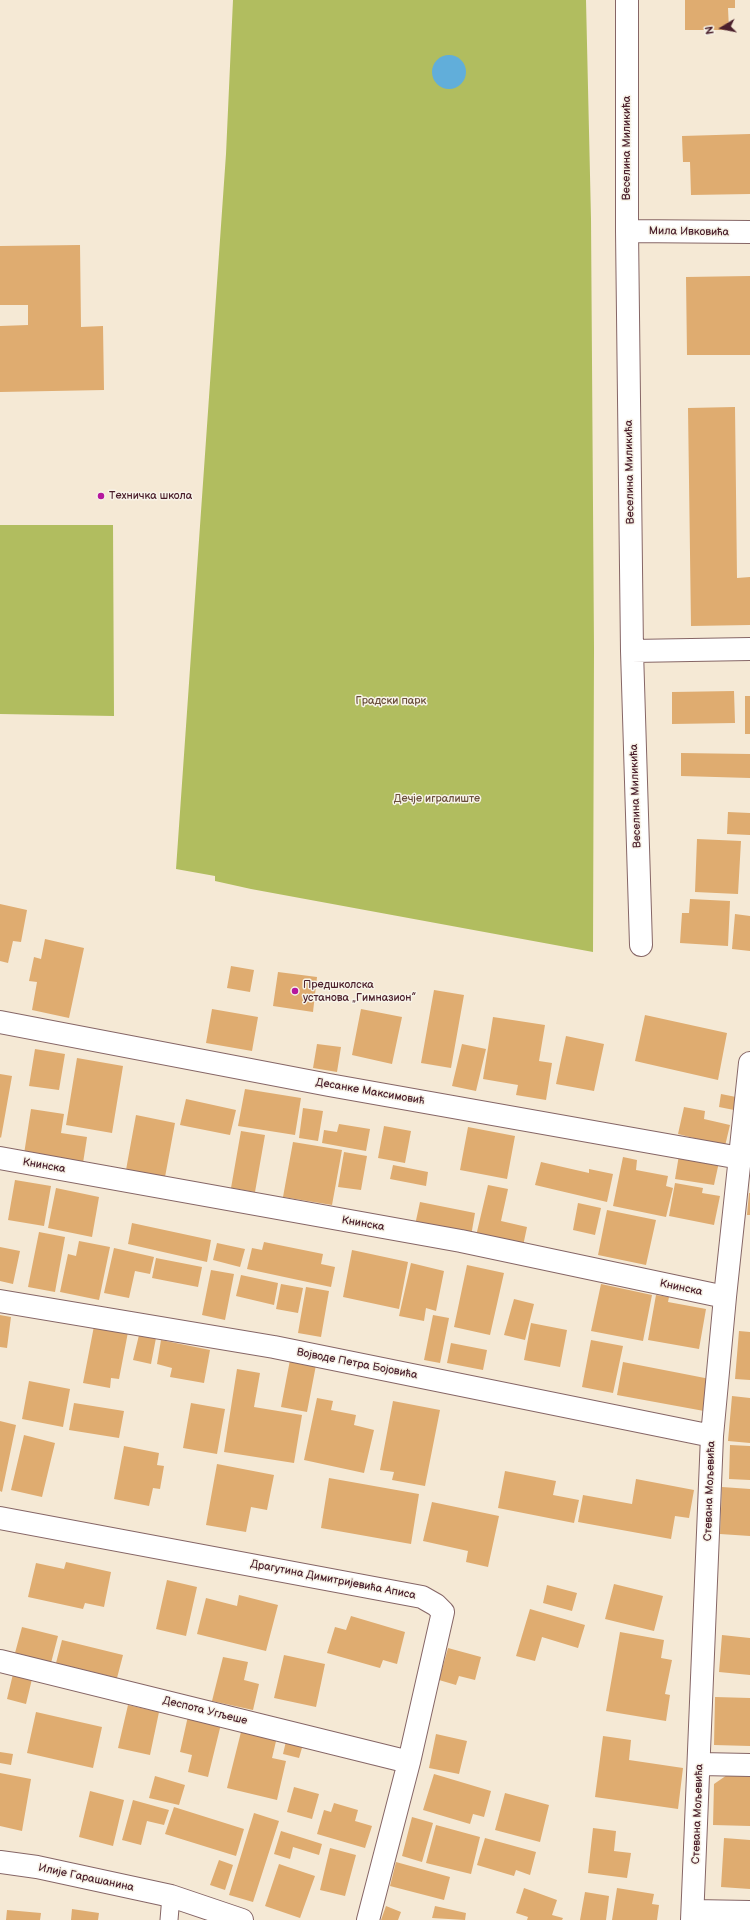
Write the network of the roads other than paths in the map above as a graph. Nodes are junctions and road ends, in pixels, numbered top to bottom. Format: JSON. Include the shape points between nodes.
{"nodes":[{"id":1,"x":627,"y":0,"type":"edge"},
{"id":2,"x":627,"y":231,"type":"junction"},
{"id":3,"x":750,"y":232,"type":"edge"},
{"id":4,"x":750,"y":649,"type":"edge"},
{"id":5,"x":632,"y":651,"type":"junction"},
{"id":6,"x":641,"y":944,"type":"dead end"},
{"id":7,"x":0,"y":1022,"type":"edge"},
{"id":8,"x":750,"y":1063,"type":"edge"},
{"id":9,"x":0,"y":1158,"type":"edge"},
{"id":10,"x":740,"y":1158,"type":"junction"},
{"id":11,"x":725,"y":1297,"type":"junction"},
{"id":12,"x":0,"y":1301,"type":"edge"},
{"id":13,"x":712,"y":1436,"type":"junction"},
{"id":14,"x":0,"y":1518,"type":"edge"},
{"id":15,"x":0,"y":1661,"type":"edge"},
{"id":16,"x":410,"y":1762,"type":"junction"},
{"id":17,"x":700,"y":1764,"type":"junction"},
{"id":18,"x":750,"y":1765,"type":"edge"},
{"id":19,"x":0,"y":1862,"type":"edge"},
{"id":20,"x":172,"y":1896,"type":"junction"},
{"id":21,"x":750,"y":1912,"type":"edge"},
{"id":22,"x":693,"y":1916,"type":"edge"},
{"id":23,"x":169,"y":1920,"type":"edge"},
{"id":24,"x":242,"y":1920,"type":"edge"},
{"id":25,"x":368,"y":1920,"type":"edge"}],
"edges":[{"from":1,"to":2,"type":"street","name":"Веселина Миликића"},
{"from":2,"to":3,"type":"street","name":"Мила Ивковића"},
{"from":2,"to":5,"type":"street","name":"Веселина Миликића"},
{"from":4,"to":5,"type":"street"},
{"from":5,"to":6,"type":"street","name":"Веселина Миликића"},
{"from":7,"to":10,"type":"street","name":"Десанке Максимовић"},
{"from":8,"to":10,"type":"street","name":"Стевана Мољевића"},
{"from":9,"to":11,"type":"street","name":"Книнска","via":[[461,1241]]},
{"from":10,"to":11,"type":"street","name":"Стевана Мољевића"},
{"from":11,"to":13,"type":"street","name":"Стевана Мољевића"},
{"from":12,"to":13,"type":"street","name":"Војводе Петра Бојовића","via":[[274,1347]]},
{"from":13,"to":17,"type":"street","name":"Стевана Мољевића"},
{"from":14,"to":16,"type":"street","name":"Драгутина Димитријевића Аписа","via":[[422,1597],[436,1605],[443,1612]]},
{"from":15,"to":16,"type":"street","name":"Деспота Угљеше"},
{"from":16,"to":25,"type":"street","name":"Драгутина Димитријевића Аписа"},
{"from":17,"to":18,"type":"street"},
{"from":17,"to":22,"type":"street","name":"Стевана Мољевића"},
{"from":19,"to":20,"type":"street","name":"Илије Гарашанина","via":[[37,1867]]},
{"from":20,"to":23,"type":"lane"},
{"from":20,"to":24,"type":"street","name":"Илије Гарашанина"},
{"from":21,"to":22,"type":"street"}]}
